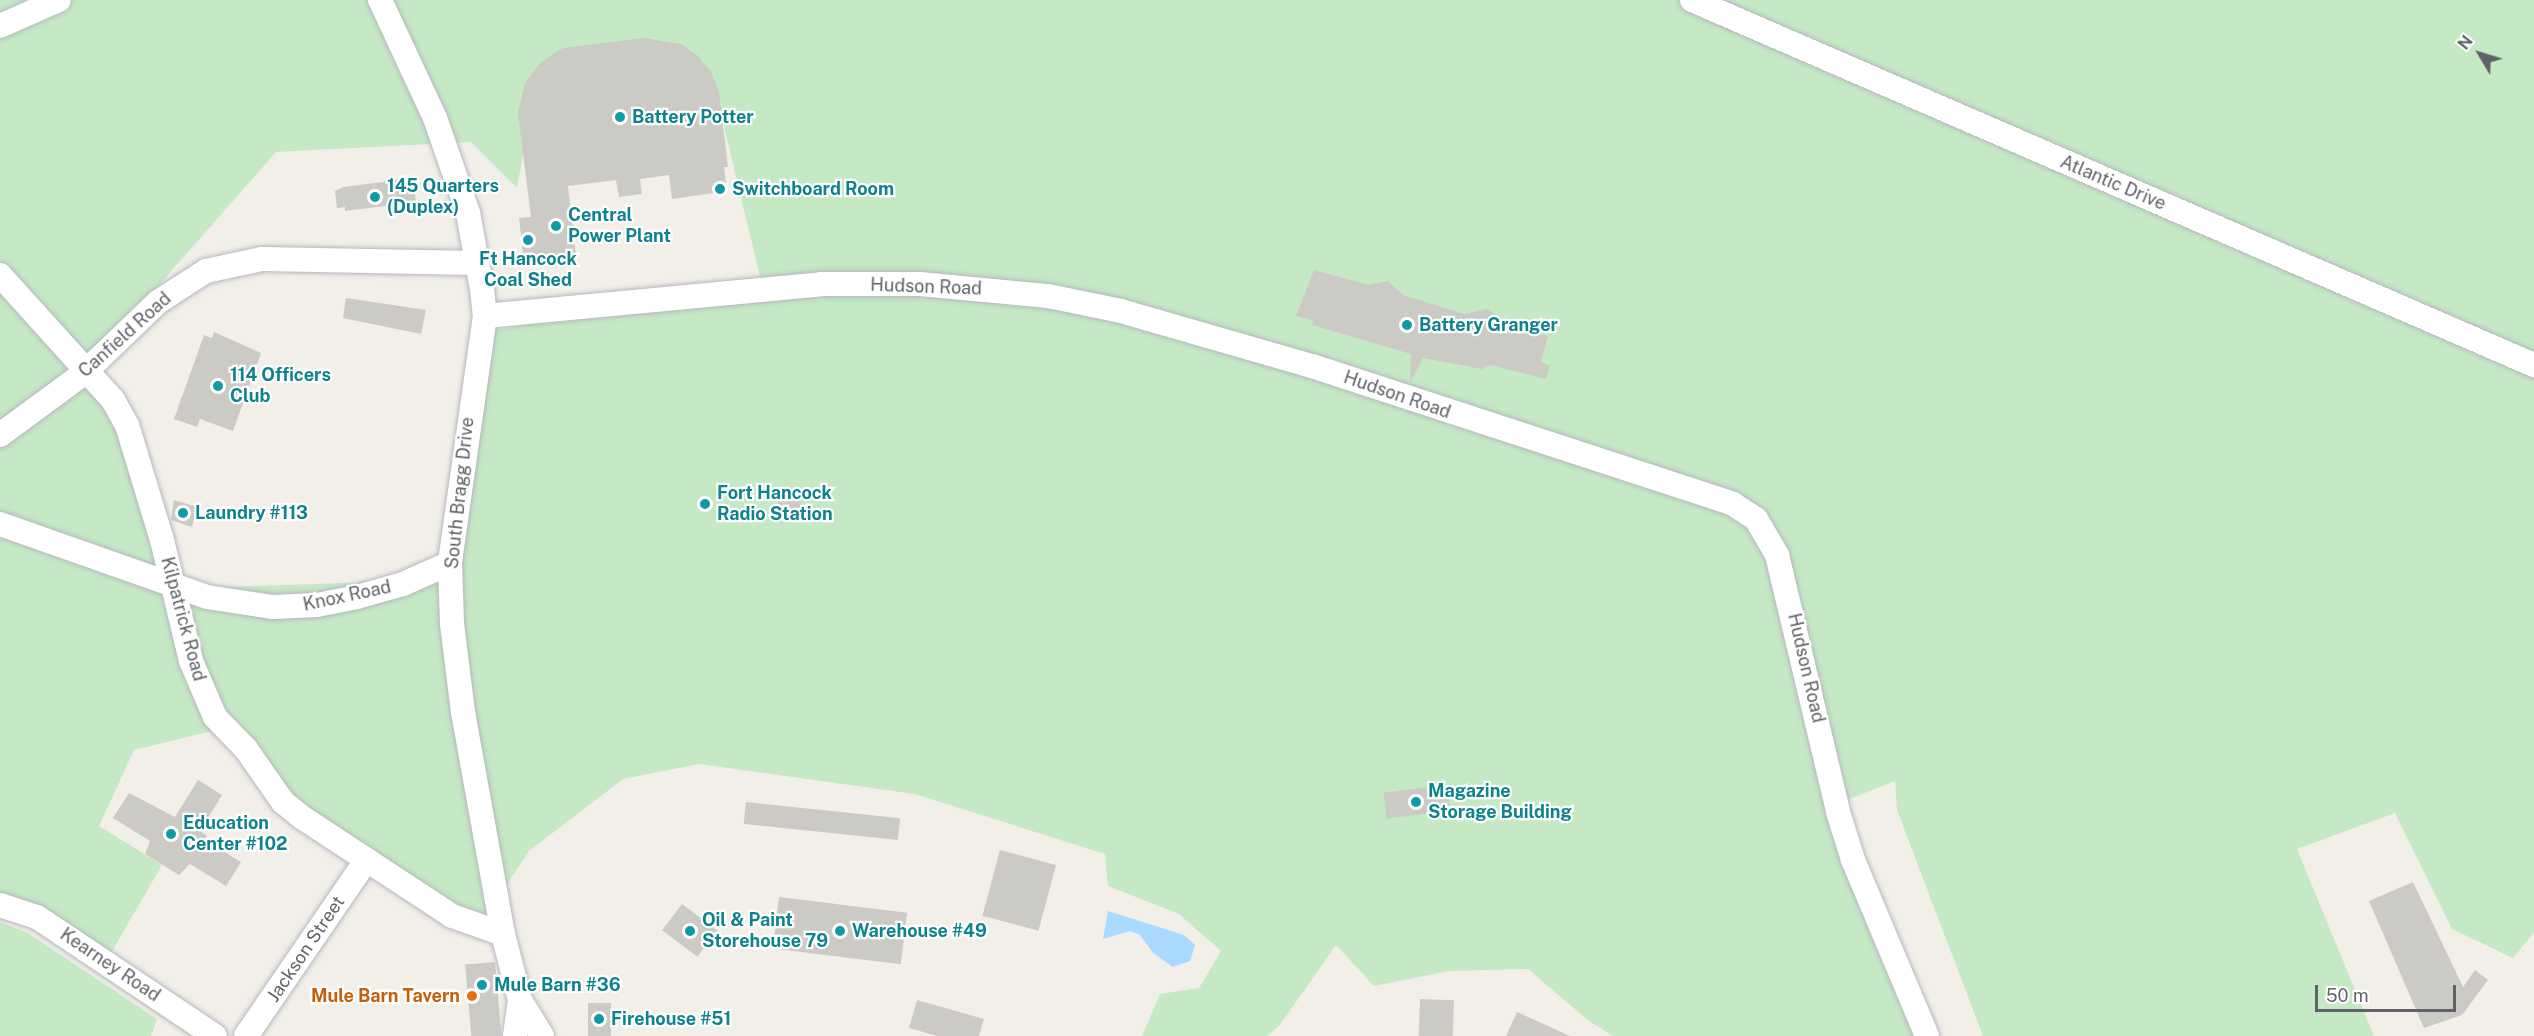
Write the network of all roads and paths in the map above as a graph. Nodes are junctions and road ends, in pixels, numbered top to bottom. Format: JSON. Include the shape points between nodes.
{"nodes":[{"id":1,"x":59,"y":0,"type":"edge"},
{"id":2,"x":380,"y":0,"type":"edge"},
{"id":3,"x":1692,"y":0,"type":"edge"},
{"id":4,"x":0,"y":26,"type":"edge"},
{"id":5,"x":477,"y":263,"type":"junction"},
{"id":6,"x":0,"y":275,"type":"edge"},
{"id":7,"x":485,"y":316,"type":"junction"},
{"id":8,"x":2534,"y":365,"type":"edge"},
{"id":9,"x":84,"y":373,"type":"junction"},
{"id":10,"x":0,"y":435,"type":"edge"},
{"id":11,"x":0,"y":524,"type":"edge"},
{"id":12,"x":450,"y":563,"type":"junction"},
{"id":13,"x":173,"y":584,"type":"junction"},
{"id":14,"x":365,"y":862,"type":"junction"},
{"id":15,"x":0,"y":905,"type":"edge"},
{"id":16,"x":503,"y":934,"type":"junction"},
{"id":17,"x":520,"y":1000,"type":"junction"},
{"id":18,"x":215,"y":1036,"type":"edge"},
{"id":19,"x":246,"y":1036,"type":"edge"},
{"id":20,"x":515,"y":1036,"type":"edge"},
{"id":21,"x":542,"y":1036,"type":"edge"},
{"id":22,"x":1927,"y":1036,"type":"edge"}],
"edges":[{"from":1,"to":4,"type":"street"},
{"from":2,"to":5,"type":"street","name":"South Bragg Drive","via":[[435,118],[468,213]]},
{"from":3,"to":8,"type":"street","name":"Atlantic Drive"},
{"from":5,"to":7,"type":"street","name":"South Bragg Drive"},
{"from":5,"to":9,"type":"street","name":"Canfield Road","via":[[262,259],[236,262],[206,271],[176,288]]},
{"from":6,"to":9,"type":"street","name":"Kilpatrick Road"},
{"from":7,"to":12,"type":"street","name":"South Bragg Drive"},
{"from":7,"to":22,"type":"street","name":"Hudson Road","via":[[821,284],[920,284],[1048,296],[1121,310],[1312,366],[1733,504],[1756,519],[1777,555],[1838,812],[1853,860]]},
{"from":9,"to":10,"type":"street","name":"Canfield Road"},
{"from":9,"to":13,"type":"street","name":"Kilpatrick Road","via":[[113,400],[127,425]]},
{"from":11,"to":13,"type":"street","name":"Knox Road"},
{"from":12,"to":13,"type":"street","name":"Knox Road","via":[[392,588],[291,608],[232,603]]},
{"from":12,"to":16,"type":"street","name":"South Bragg Drive","via":[[454,650]]},
{"from":13,"to":14,"type":"street","name":"Kilpatrick Road","via":[[191,661],[215,717],[246,749],[283,802]]},
{"from":14,"to":16,"type":"street","name":"Kilpatrick Road","via":[[452,916]]},
{"from":14,"to":19,"type":"street","name":"Jackson Street"},
{"from":15,"to":18,"type":"street","name":"Kearney Road","via":[[38,917]]},
{"from":16,"to":17,"type":"street","name":"South Bragg Drive"},
{"from":17,"to":20,"type":"street","name":"South Bragg Drive"},
{"from":17,"to":21,"type":"street","name":"South Bragg Drive"}]}
